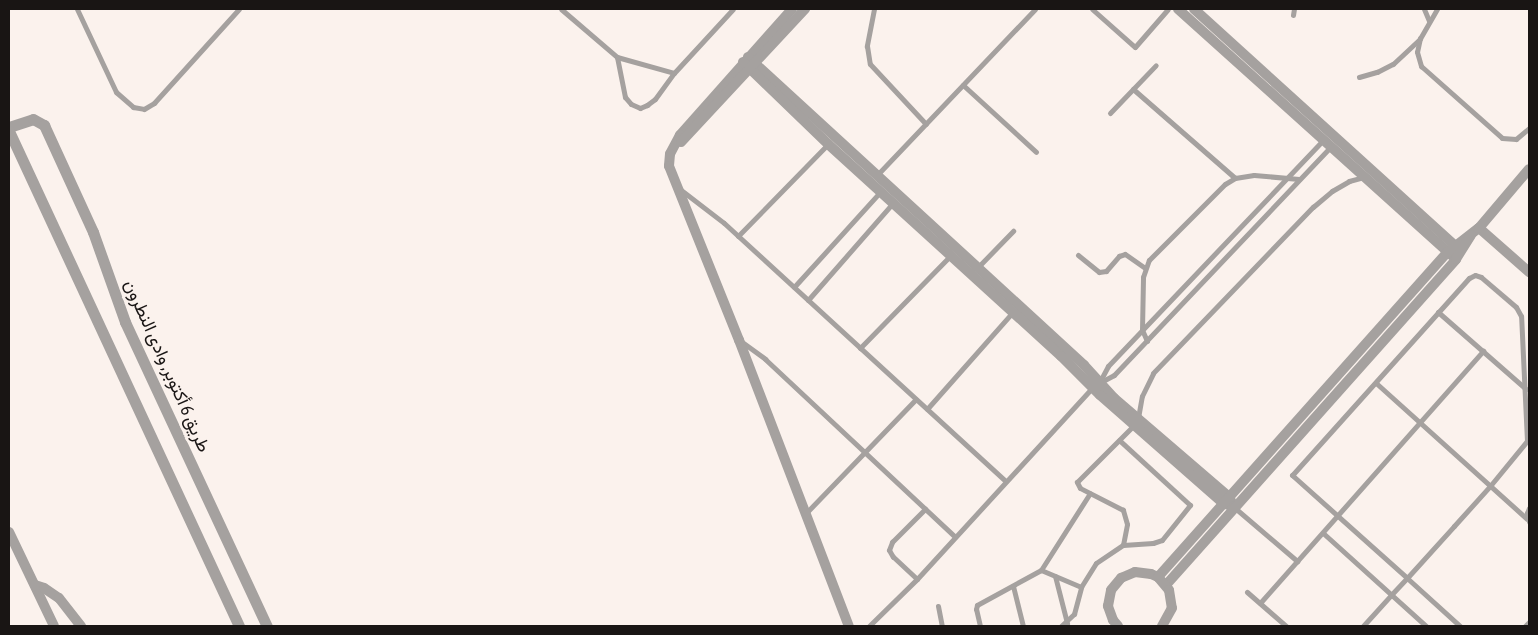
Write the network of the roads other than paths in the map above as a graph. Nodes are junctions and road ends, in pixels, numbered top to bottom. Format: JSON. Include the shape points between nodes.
{"nodes":[{"id":1,"x":77,"y":9,"type":"edge"},
{"id":2,"x":239,"y":9,"type":"edge"},
{"id":3,"x":561,"y":9,"type":"edge"},
{"id":4,"x":733,"y":9,"type":"edge"},
{"id":5,"x":792,"y":9,"type":"edge"},
{"id":6,"x":805,"y":9,"type":"edge"},
{"id":7,"x":874,"y":9,"type":"edge"},
{"id":8,"x":1035,"y":9,"type":"edge"},
{"id":9,"x":1092,"y":9,"type":"edge"},
{"id":10,"x":1168,"y":9,"type":"edge"},
{"id":11,"x":1178,"y":9,"type":"edge"},
{"id":12,"x":1194,"y":9,"type":"edge"},
{"id":13,"x":1424,"y":9,"type":"edge"},
{"id":14,"x":1437,"y":9,"type":"edge"},
{"id":15,"x":1429,"y":21,"type":"junction"},
{"id":16,"x":1420,"y":38,"type":"junction"},
{"id":17,"x":617,"y":56,"type":"junction"},
{"id":18,"x":748,"y":62,"type":"junction"},
{"id":19,"x":1156,"y":66,"type":"dead end"},
{"id":20,"x":674,"y":73,"type":"junction"},
{"id":21,"x":1359,"y":77,"type":"dead end"},
{"id":22,"x":963,"y":85,"type":"junction"},
{"id":23,"x":1133,"y":89,"type":"junction"},
{"id":24,"x":1110,"y":113,"type":"dead end"},
{"id":25,"x":926,"y":124,"type":"junction"},
{"id":26,"x":1529,"y":128,"type":"edge"},
{"id":27,"x":9,"y":129,"type":"edge"},
{"id":28,"x":1330,"y":139,"type":"junction"},
{"id":29,"x":831,"y":141,"type":"junction"},
{"id":30,"x":1036,"y":152,"type":"dead end"},
{"id":31,"x":1529,"y":169,"type":"edge"},
{"id":32,"x":1376,"y":174,"type":"junction"},
{"id":33,"x":1288,"y":176,"type":"junction"},
{"id":34,"x":1365,"y":177,"type":"junction"},
{"id":35,"x":1234,"y":178,"type":"junction"},
{"id":36,"x":873,"y":179,"type":"junction"},
{"id":37,"x":1299,"y":179,"type":"junction"},
{"id":38,"x":676,"y":187,"type":"junction"},
{"id":39,"x":883,"y":188,"type":"junction"},
{"id":40,"x":893,"y":203,"type":"junction"},
{"id":41,"x":1013,"y":231,"type":"dead end"},
{"id":42,"x":1475,"y":231,"type":"junction"},
{"id":43,"x":738,"y":236,"type":"junction"},
{"id":44,"x":953,"y":252,"type":"junction"},
{"id":45,"x":1455,"y":252,"type":"junction"},
{"id":46,"x":1078,"y":255,"type":"dead end"},
{"id":47,"x":977,"y":268,"type":"junction"},
{"id":48,"x":1145,"y":268,"type":"junction"},
{"id":49,"x":1529,"y":272,"type":"edge"},
{"id":50,"x":794,"y":288,"type":"junction"},
{"id":51,"x":808,"y":300,"type":"junction"},
{"id":52,"x":1015,"y":309,"type":"junction"},
{"id":53,"x":1438,"y":312,"type":"junction"},
{"id":54,"x":1142,"y":330,"type":"junction"},
{"id":55,"x":739,"y":340,"type":"junction"},
{"id":56,"x":1147,"y":341,"type":"junction"},
{"id":57,"x":860,"y":348,"type":"junction"},
{"id":58,"x":1483,"y":351,"type":"junction"},
{"id":59,"x":1376,"y":383,"type":"junction"},
{"id":60,"x":1095,"y":386,"type":"junction"},
{"id":61,"x":1526,"y":389,"type":"junction"},
{"id":62,"x":916,"y":399,"type":"junction"},
{"id":63,"x":927,"y":409,"type":"junction"},
{"id":64,"x":1136,"y":422,"type":"junction"},
{"id":65,"x":1420,"y":423,"type":"junction"},
{"id":66,"x":1119,"y":440,"type":"junction"},
{"id":67,"x":865,"y":453,"type":"junction"},
{"id":68,"x":1006,"y":481,"type":"junction"},
{"id":69,"x":1490,"y":486,"type":"junction"},
{"id":70,"x":1090,"y":493,"type":"junction"},
{"id":71,"x":1226,"y":500,"type":"junction"},
{"id":72,"x":1234,"y":507,"type":"junction"},
{"id":73,"x":1529,"y":508,"type":"edge"},
{"id":74,"x":925,"y":509,"type":"junction"},
{"id":75,"x":806,"y":514,"type":"junction"},
{"id":76,"x":1338,"y":516,"type":"junction"},
{"id":77,"x":1528,"y":521,"type":"edge"},
{"id":78,"x":9,"y":532,"type":"edge"},
{"id":79,"x":1323,"y":533,"type":"junction"},
{"id":80,"x":955,"y":537,"type":"junction"},
{"id":81,"x":1123,"y":545,"type":"junction"},
{"id":82,"x":1297,"y":561,"type":"junction"},
{"id":83,"x":1041,"y":570,"type":"junction"},
{"id":84,"x":1055,"y":576,"type":"junction"},
{"id":85,"x":1407,"y":578,"type":"junction"},
{"id":86,"x":917,"y":579,"type":"junction"},
{"id":87,"x":1162,"y":581,"type":"junction"},
{"id":88,"x":35,"y":585,"type":"junction"},
{"id":89,"x":1014,"y":586,"type":"junction"},
{"id":90,"x":1081,"y":587,"type":"junction"},
{"id":91,"x":1247,"y":592,"type":"dead end"},
{"id":92,"x":1392,"y":595,"type":"junction"},
{"id":93,"x":1260,"y":603,"type":"junction"},
{"id":94,"x":938,"y":606,"type":"dead end"},
{"id":95,"x":1529,"y":622,"type":"edge"},
{"id":96,"x":1067,"y":623,"type":"junction"},
{"id":97,"x":54,"y":626,"type":"edge"},
{"id":98,"x":81,"y":626,"type":"edge"},
{"id":99,"x":239,"y":626,"type":"edge"},
{"id":100,"x":267,"y":626,"type":"edge"},
{"id":101,"x":849,"y":626,"type":"edge"},
{"id":102,"x":869,"y":626,"type":"edge"},
{"id":103,"x":942,"y":626,"type":"edge"},
{"id":104,"x":980,"y":626,"type":"edge"},
{"id":105,"x":1024,"y":626,"type":"edge"},
{"id":106,"x":1061,"y":626,"type":"edge"},
{"id":107,"x":1118,"y":626,"type":"edge"},
{"id":108,"x":1164,"y":626,"type":"edge"},
{"id":109,"x":1286,"y":626,"type":"edge"},
{"id":110,"x":1363,"y":626,"type":"edge"},
{"id":111,"x":1426,"y":626,"type":"edge"},
{"id":112,"x":1460,"y":626,"type":"edge"},
{"id":113,"x":1526,"y":626,"type":"edge"}],
"edges":[{"from":1,"to":2,"type":"lane","via":[[116,92],[133,107],[144,109],[154,103]]},
{"from":3,"to":17,"type":"lane"},
{"from":4,"to":20,"type":"lane"},
{"from":5,"to":18,"type":"street"},
{"from":6,"to":18,"type":"street"},
{"from":7,"to":25,"type":"lane","via":[[867,46],[870,64]]},
{"from":8,"to":22,"type":"lane"},
{"from":9,"to":10,"type":"lane","via":[[1135,47]]},
{"from":11,"to":28,"type":"street"},
{"from":12,"to":28,"type":"street"},
{"from":13,"to":15,"type":"lane"},
{"from":14,"to":15,"type":"lane"},
{"from":15,"to":16,"type":"lane"},
{"from":16,"to":21,"type":"lane","via":[[1393,64]]},
{"from":16,"to":26,"type":"lane","via":[[1418,52],[1422,66],[1502,138],[1516,140]]},
{"from":17,"to":20,"type":"lane"},
{"from":17,"to":20,"type":"lane","via":[[625,97],[640,108],[655,99]]},
{"from":18,"to":29,"type":"street"},
{"from":18,"to":38,"type":"street","via":[[680,135],[668,160]]},
{"from":19,"to":23,"type":"lane"},
{"from":22,"to":25,"type":"lane"},
{"from":22,"to":30,"type":"lane"},
{"from":23,"to":24,"type":"lane"},
{"from":23,"to":35,"type":"lane"},
{"from":25,"to":36,"type":"lane"},
{"from":27,"to":99,"type":"street","name":"طريق 6 أكتوبر, وادى النطرون"},
{"from":27,"to":100,"type":"street","name":"طريق 6 أكتوبر, وادى النطرون","via":[[33,119],[44,126],[92,232],[128,329]]},
{"from":28,"to":32,"type":"street"},
{"from":28,"to":33,"type":"lane"},
{"from":28,"to":34,"type":"street"},
{"from":28,"to":37,"type":"lane"},
{"from":29,"to":36,"type":"street"},
{"from":29,"to":43,"type":"lane"},
{"from":31,"to":42,"type":"street"},
{"from":32,"to":34,"type":"street"},
{"from":32,"to":45,"type":"street"},
{"from":33,"to":35,"type":"lane"},
{"from":33,"to":37,"type":"lane"},
{"from":33,"to":54,"type":"lane"},
{"from":34,"to":45,"type":"street"},
{"from":34,"to":64,"type":"lane","via":[[1332,190],[1313,207],[1153,373],[1142,396]]},
{"from":35,"to":48,"type":"lane","via":[[1156,253]]},
{"from":36,"to":39,"type":"street"},
{"from":37,"to":56,"type":"lane"},
{"from":38,"to":43,"type":"lane"},
{"from":38,"to":55,"type":"street"},
{"from":39,"to":40,"type":"street"},
{"from":39,"to":44,"type":"street"},
{"from":39,"to":50,"type":"lane"},
{"from":40,"to":44,"type":"street"},
{"from":40,"to":51,"type":"lane"},
{"from":41,"to":47,"type":"lane"},
{"from":42,"to":45,"type":"street"},
{"from":42,"to":49,"type":"street"},
{"from":43,"to":50,"type":"lane"},
{"from":44,"to":47,"type":"street"},
{"from":44,"to":52,"type":"street"},
{"from":44,"to":57,"type":"lane"},
{"from":45,"to":71,"type":"street"},
{"from":45,"to":72,"type":"street"},
{"from":46,"to":48,"type":"lane","via":[[1099,272],[1106,271],[1119,256],[1125,254]]},
{"from":47,"to":52,"type":"street"},
{"from":48,"to":54,"type":"lane"},
{"from":50,"to":51,"type":"lane"},
{"from":51,"to":57,"type":"lane"},
{"from":52,"to":60,"type":"street"},
{"from":52,"to":63,"type":"lane"},
{"from":53,"to":58,"type":"lane"},
{"from":53,"to":59,"type":"lane"},
{"from":53,"to":61,"type":"lane","via":[[1475,275],[1516,307],[1522,321]]},
{"from":54,"to":56,"type":"lane"},
{"from":54,"to":60,"type":"lane","via":[[1104,370]]},
{"from":55,"to":67,"type":"lane","via":[[765,359]]},
{"from":55,"to":75,"type":"street"},
{"from":56,"to":60,"type":"lane","via":[[1114,375]]},
{"from":57,"to":62,"type":"lane"},
{"from":58,"to":61,"type":"lane"},
{"from":58,"to":65,"type":"lane"},
{"from":59,"to":65,"type":"lane"},
{"from":59,"to":76,"type":"lane","via":[[1292,475]]},
{"from":60,"to":64,"type":"street"},
{"from":60,"to":68,"type":"lane"},
{"from":61,"to":69,"type":"lane","via":[[1527,441]]},
{"from":62,"to":63,"type":"lane"},
{"from":62,"to":67,"type":"lane"},
{"from":63,"to":68,"type":"lane"},
{"from":64,"to":66,"type":"lane"},
{"from":64,"to":71,"type":"street"},
{"from":65,"to":69,"type":"lane"},
{"from":65,"to":76,"type":"lane"},
{"from":66,"to":70,"type":"lane","via":[[1077,482],[1078,487]]},
{"from":66,"to":81,"type":"lane","via":[[1190,505],[1162,540]]},
{"from":67,"to":74,"type":"lane"},
{"from":67,"to":75,"type":"lane"},
{"from":68,"to":80,"type":"lane"},
{"from":69,"to":77,"type":"lane"},
{"from":69,"to":85,"type":"lane"},
{"from":70,"to":81,"type":"lane","via":[[1120,507],[1126,514],[1128,524]]},
{"from":70,"to":83,"type":"lane"},
{"from":71,"to":72,"type":"street"},
{"from":71,"to":87,"type":"street"},
{"from":72,"to":82,"type":"lane"},
{"from":72,"to":87,"type":"street"},
{"from":73,"to":77,"type":"lane"},
{"from":74,"to":80,"type":"lane"},
{"from":74,"to":86,"type":"lane","via":[[892,542],[889,550],[892,557]]},
{"from":75,"to":101,"type":"street"},
{"from":76,"to":79,"type":"lane"},
{"from":76,"to":85,"type":"lane"},
{"from":78,"to":88,"type":"street"},
{"from":79,"to":82,"type":"lane"},
{"from":79,"to":92,"type":"lane"},
{"from":80,"to":86,"type":"lane"},
{"from":81,"to":90,"type":"lane","via":[[1096,564]]},
{"from":82,"to":93,"type":"lane"},
{"from":83,"to":84,"type":"lane"},
{"from":83,"to":89,"type":"lane"},
{"from":84,"to":90,"type":"lane"},
{"from":84,"to":96,"type":"lane"},
{"from":85,"to":92,"type":"lane"},
{"from":85,"to":112,"type":"lane"},
{"from":86,"to":102,"type":"lane"},
{"from":87,"to":107,"type":"street","via":[[1151,574],[1135,572],[1115,584],[1108,606]]},
{"from":87,"to":108,"type":"street","via":[[1171,596],[1172,608]]},
{"from":88,"to":97,"type":"street"},
{"from":88,"to":98,"type":"street","via":[[59,598]]},
{"from":89,"to":104,"type":"lane","via":[[977,605]]},
{"from":89,"to":105,"type":"lane"},
{"from":90,"to":96,"type":"lane","via":[[1074,614]]},
{"from":91,"to":93,"type":"lane"},
{"from":92,"to":110,"type":"lane"},
{"from":92,"to":111,"type":"lane"},
{"from":93,"to":109,"type":"lane"},
{"from":94,"to":103,"type":"lane"},
{"from":95,"to":113,"type":"lane"},
{"from":96,"to":106,"type":"lane"}]}
